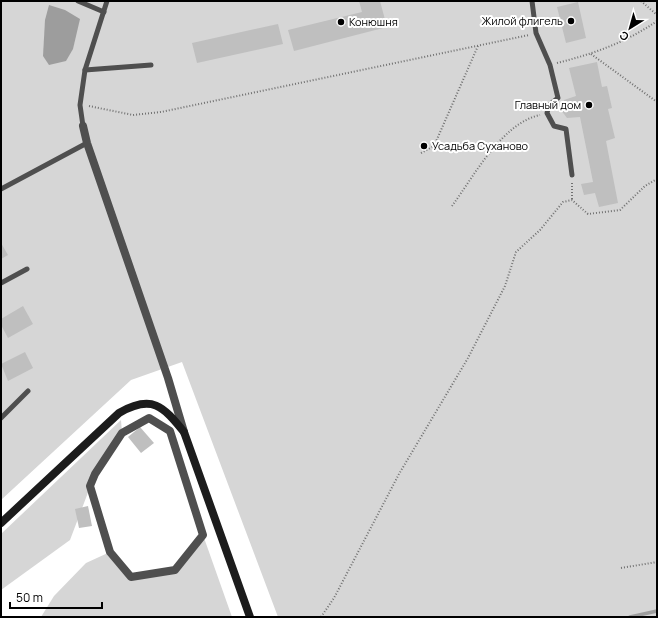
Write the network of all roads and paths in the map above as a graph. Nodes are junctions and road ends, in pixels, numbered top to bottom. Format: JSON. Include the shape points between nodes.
{"nodes":[{"id":1,"x":78,"y":1,"type":"edge"},
{"id":2,"x":107,"y":1,"type":"edge"},
{"id":3,"x":532,"y":1,"type":"edge"},
{"id":4,"x":641,"y":1,"type":"edge"},
{"id":5,"x":104,"y":12,"type":"junction"},
{"id":6,"x":657,"y":15,"type":"edge"},
{"id":7,"x":657,"y":21,"type":"edge"},
{"id":8,"x":536,"y":33,"type":"junction"},
{"id":9,"x":479,"y":45,"type":"junction"},
{"id":10,"x":591,"y":54,"type":"junction"},
{"id":11,"x":151,"y":65,"type":"dead end"},
{"id":12,"x":550,"y":65,"type":"junction"},
{"id":13,"x":85,"y":70,"type":"junction"},
{"id":14,"x":657,"y":102,"type":"edge"},
{"id":15,"x":80,"y":105,"type":"junction"},
{"id":16,"x":530,"y":117,"type":"dead end"},
{"id":17,"x":83,"y":126,"type":"joint"},
{"id":18,"x":87,"y":143,"type":"junction"},
{"id":19,"x":421,"y":153,"type":"dead end"},
{"id":20,"x":572,"y":175,"type":"joint"},
{"id":21,"x":657,"y":179,"type":"edge"},
{"id":22,"x":1,"y":189,"type":"edge"},
{"id":23,"x":572,"y":200,"type":"junction"},
{"id":24,"x":452,"y":206,"type":"dead end"},
{"id":25,"x":27,"y":269,"type":"dead end"},
{"id":26,"x":1,"y":283,"type":"edge"},
{"id":27,"x":28,"y":390,"type":"dead end"},
{"id":28,"x":1,"y":418,"type":"edge"},
{"id":29,"x":149,"y":418,"type":"joint"},
{"id":30,"x":184,"y":432,"type":"junction"},
{"id":31,"x":1,"y":523,"type":"edge"},
{"id":32,"x":657,"y":562,"type":"edge"},
{"id":33,"x":621,"y":568,"type":"dead end"},
{"id":34,"x":250,"y":617,"type":"edge"},
{"id":35,"x":321,"y":617,"type":"edge"}],
"edges":[{"from":1,"to":5,"type":"lane"},
{"from":2,"to":5,"type":"lane"},
{"from":3,"to":8,"type":"lane"},
{"from":4,"to":6,"type":"path"},
{"from":5,"to":13,"type":"lane"},
{"from":7,"to":10,"type":"path","via":[[640,33]]},
{"from":8,"to":9,"type":"path"},
{"from":8,"to":12,"type":"lane"},
{"from":9,"to":15,"type":"path","via":[[161,112],[133,115]]},
{"from":9,"to":19,"type":"path","via":[[434,146]]},
{"from":10,"to":12,"type":"path"},
{"from":10,"to":14,"type":"path"},
{"from":11,"to":13,"type":"lane"},
{"from":12,"to":20,"type":"lane","via":[[558,98],[549,105],[547,113],[554,126],[566,129]]},
{"from":13,"to":15,"type":"lane"},
{"from":15,"to":17,"type":"lane"},
{"from":16,"to":24,"type":"path","via":[[501,140]]},
{"from":17,"to":18,"type":"street"},
{"from":18,"to":22,"type":"lane"},
{"from":18,"to":30,"type":"street","via":[[168,378]]},
{"from":20,"to":23,"type":"path"},
{"from":21,"to":23,"type":"path","via":[[645,186],[620,210],[588,214]]},
{"from":23,"to":35,"type":"path","via":[[563,202],[540,230],[516,252],[506,286],[468,358],[399,474],[334,598]]},
{"from":25,"to":26,"type":"lane"},
{"from":27,"to":28,"type":"lane"},
{"from":29,"to":29,"type":"street","via":[[170,431],[203,535],[175,570],[131,576],[110,552],[90,486],[122,433]]},
{"from":30,"to":31,"type":"main road","via":[[160,406],[147,403],[133,405],[119,413]]},
{"from":30,"to":34,"type":"main road"},
{"from":32,"to":33,"type":"path"}]}
